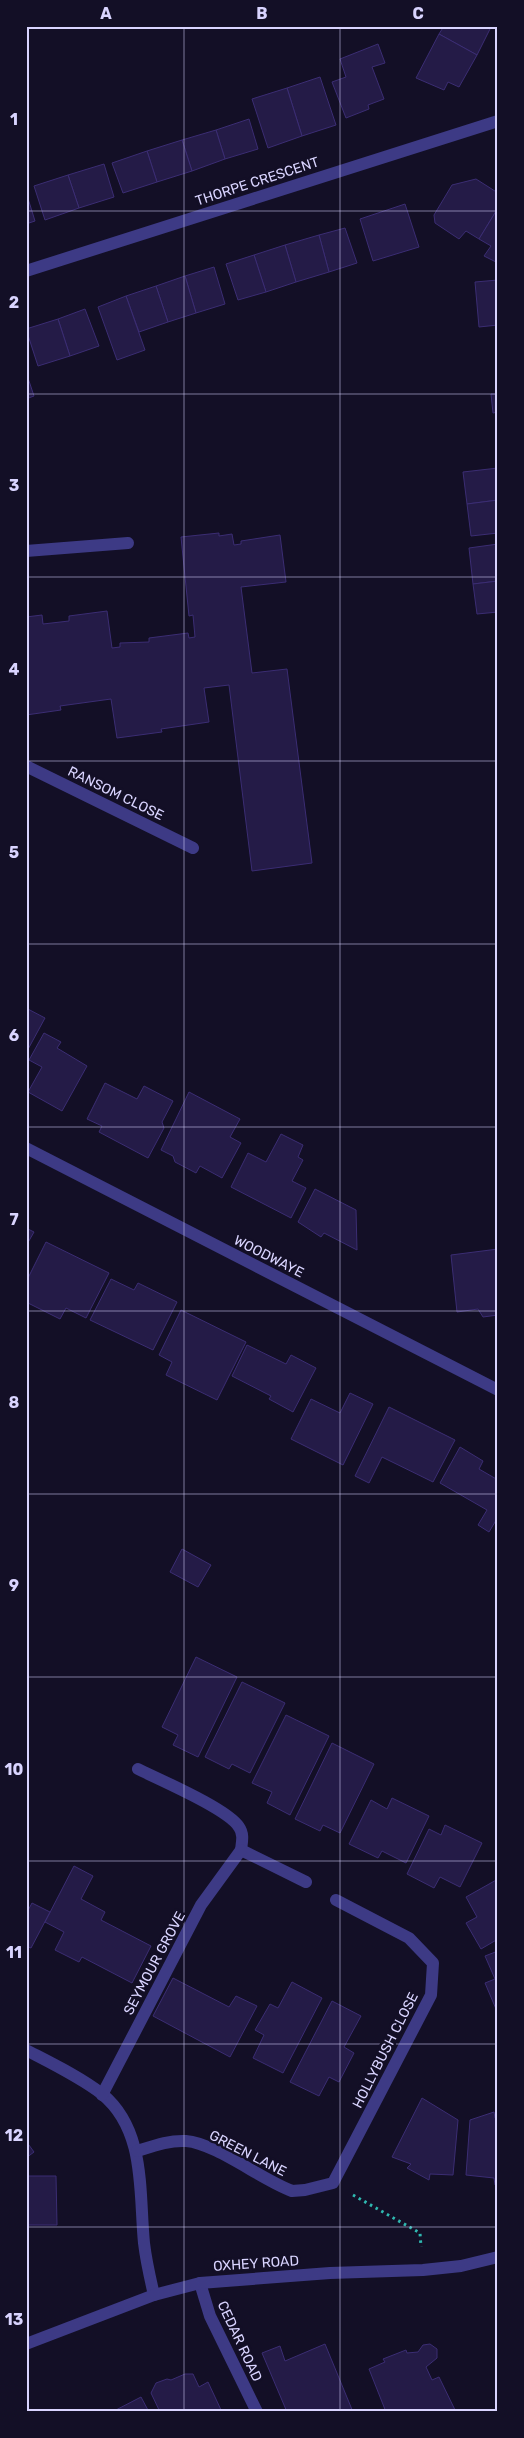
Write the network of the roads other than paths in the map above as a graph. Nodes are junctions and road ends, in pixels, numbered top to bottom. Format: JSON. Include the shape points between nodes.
{"nodes":[{"id":1,"x":498,"y":121,"type":"edge"},
{"id":2,"x":26,"y":271,"type":"edge"},
{"id":3,"x":128,"y":543,"type":"dead end"},
{"id":4,"x":26,"y":552,"type":"edge"},
{"id":5,"x":26,"y":766,"type":"edge"},
{"id":6,"x":193,"y":848,"type":"dead end"},
{"id":7,"x":26,"y":1148,"type":"edge"},
{"id":8,"x":498,"y":1390,"type":"edge"},
{"id":9,"x":138,"y":1769,"type":"dead end"},
{"id":10,"x":241,"y":1850,"type":"junction"},
{"id":11,"x":306,"y":1882,"type":"dead end"},
{"id":12,"x":336,"y":1900,"type":"dead end"},
{"id":13,"x":26,"y":2050,"type":"edge"},
{"id":14,"x":102,"y":2095,"type":"junction"},
{"id":15,"x":137,"y":2151,"type":"junction"},
{"id":16,"x":317,"y":2187,"type":"joint"},
{"id":17,"x":497,"y":2260,"type":"edge"},
{"id":18,"x":200,"y":2282,"type":"junction"},
{"id":19,"x":154,"y":2295,"type":"junction"},
{"id":20,"x":26,"y":2344,"type":"edge"},
{"id":21,"x":256,"y":2412,"type":"edge"}],
"edges":[{"from":1,"to":2,"type":"street","name":"THORPE CRESCENT"},
{"from":3,"to":4,"type":"street"},
{"from":5,"to":6,"type":"street","name":"RANSOM CLOSE"},
{"from":7,"to":8,"type":"street","name":"WOODWAYE"},
{"from":9,"to":10,"type":"street","via":[[232,1819],[243,1835]]},
{"from":10,"to":11,"type":"street"},
{"from":10,"to":14,"type":"street","name":"SEYMOUR GROVE","via":[[201,1905]]},
{"from":12,"to":16,"type":"street","name":"HOLLYBUSH CLOSE","via":[[408,1938],[433,1964],[431,1995],[333,2183]]},
{"from":13,"to":14,"type":"street"},
{"from":14,"to":15,"type":"street","via":[[127,2126]]},
{"from":15,"to":16,"type":"street","name":"GREEN LANE","via":[[166,2142],[187,2141],[204,2145],[286,2189]]},
{"from":15,"to":19,"type":"street","via":[[144,2246]]},
{"from":17,"to":18,"type":"street","name":"OXHEY ROAD","via":[[423,2270]]},
{"from":18,"to":19,"type":"street","name":"OXHEY ROAD"},
{"from":18,"to":21,"type":"street","name":"CEDAR ROAD","via":[[210,2316]]},
{"from":19,"to":20,"type":"street","name":"OXHEY ROAD"}]}
